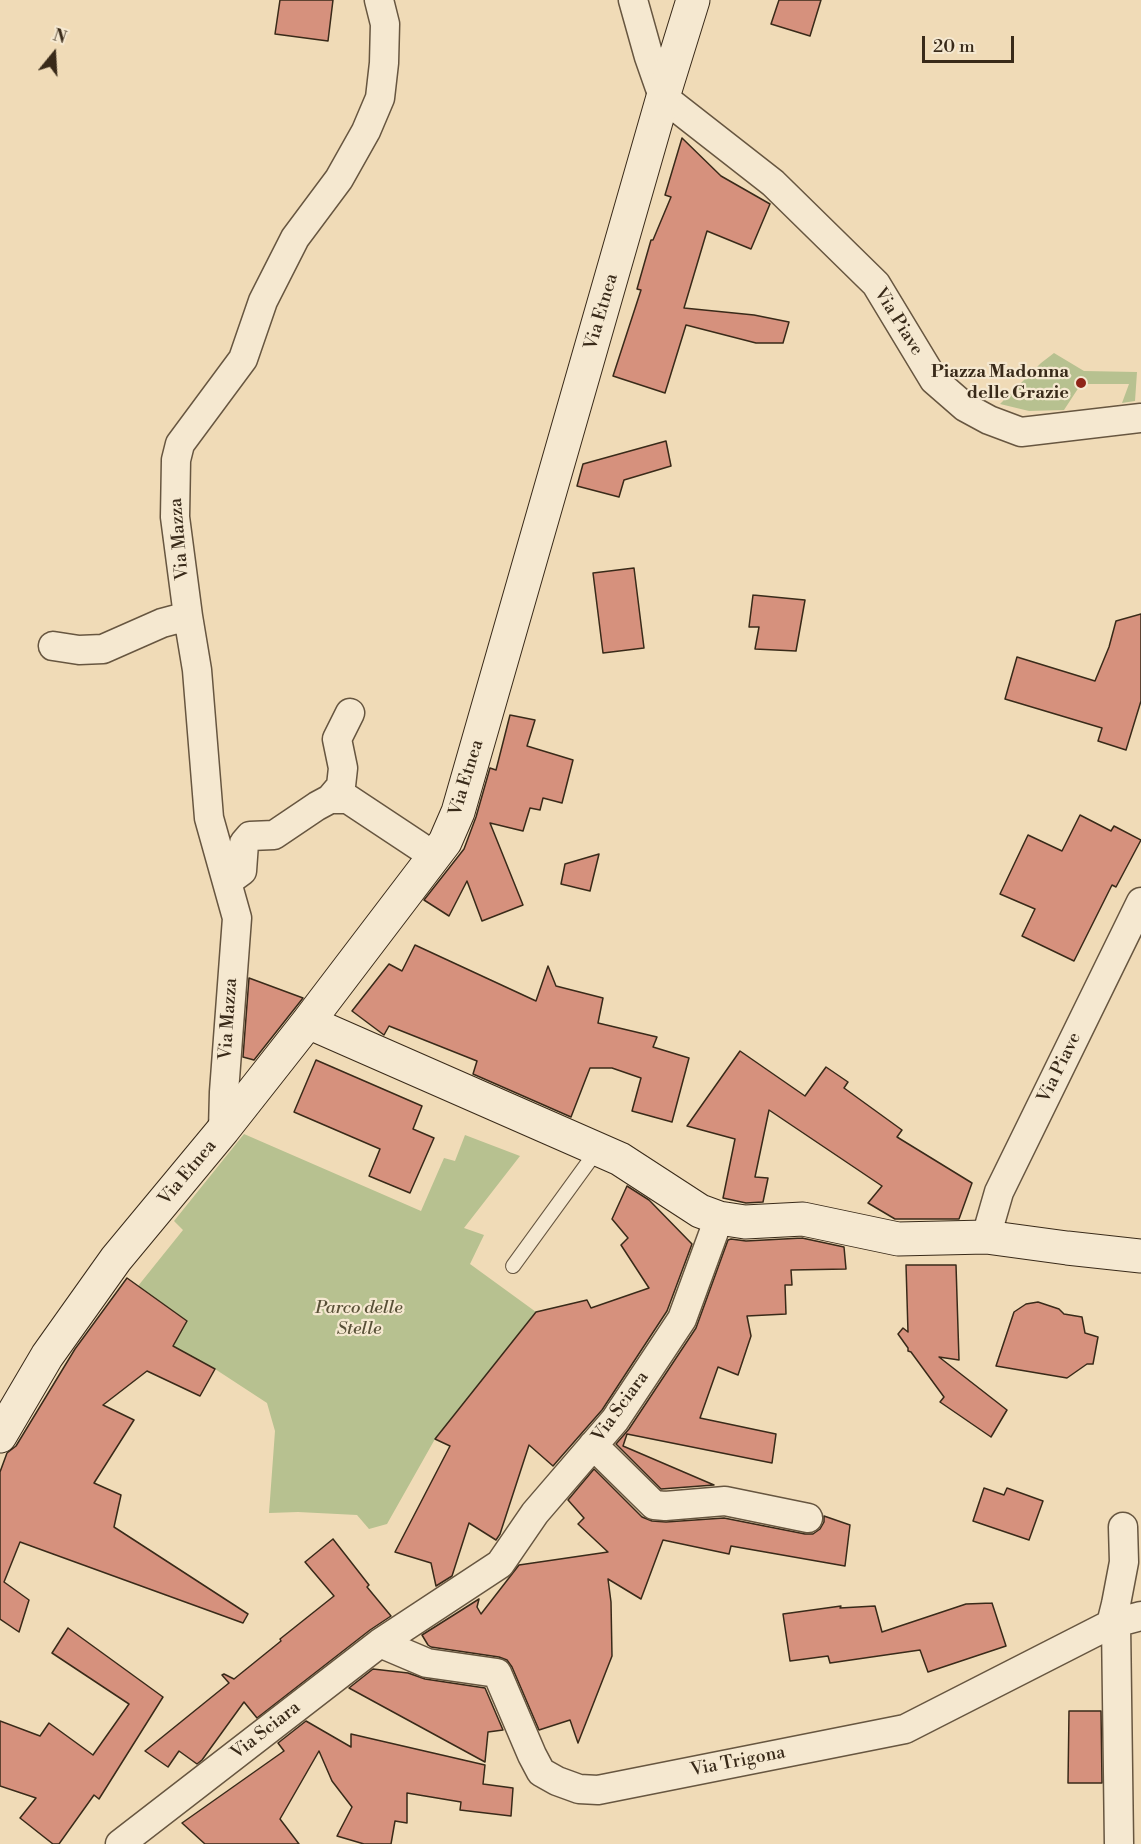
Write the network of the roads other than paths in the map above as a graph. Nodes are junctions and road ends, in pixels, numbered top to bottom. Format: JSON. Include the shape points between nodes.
{"nodes":[{"id":1,"x":379,"y":0,"type":"edge"},
{"id":2,"x":633,"y":0,"type":"edge"},
{"id":3,"x":693,"y":0,"type":"edge"},
{"id":4,"x":663,"y":97,"type":"junction"},
{"id":5,"x":1141,"y":418,"type":"edge"},
{"id":6,"x":188,"y":616,"type":"junction"},
{"id":7,"x":53,"y":646,"type":"dead end"},
{"id":8,"x":350,"y":713,"type":"dead end"},
{"id":9,"x":330,"y":800,"type":"junction"},
{"id":10,"x":434,"y":856,"type":"junction"},
{"id":11,"x":227,"y":882,"type":"junction"},
{"id":12,"x":1141,"y":902,"type":"edge"},
{"id":13,"x":308,"y":1022,"type":"junction"},
{"id":14,"x":223,"y":1130,"type":"junction"},
{"id":15,"x":598,"y":1149,"type":"junction"},
{"id":16,"x":719,"y":1218,"type":"junction"},
{"id":17,"x":986,"y":1237,"type":"junction"},
{"id":18,"x":1141,"y":1256,"type":"edge"},
{"id":19,"x":513,"y":1266,"type":"dead end"},
{"id":20,"x":2,"y":1429,"type":"edge"},
{"id":21,"x":593,"y":1445,"type":"junction"},
{"id":22,"x":808,"y":1518,"type":"dead end"},
{"id":23,"x":1123,"y":1527,"type":"dead end"},
{"id":24,"x":1123,"y":1621,"type":"edge"},
{"id":25,"x":380,"y":1643,"type":"junction"},
{"id":26,"x":120,"y":1844,"type":"edge"},
{"id":27,"x":1119,"y":1844,"type":"edge"}],
"edges":[{"from":1,"to":6,"type":"street","name":"Via Mazza","via":[[385,24],[384,63],[380,98],[366,131],[339,179],[281,263],[243,359],[180,444],[175,517]]},
{"from":2,"to":4,"type":"street"},
{"from":3,"to":4,"type":"main road","name":"Via Etnea"},
{"from":4,"to":5,"type":"street","name":"Via Piave","via":[[772,183],[876,284],[934,380],[965,407],[1021,432]]},
{"from":4,"to":10,"type":"main road","name":"Via Etnea","via":[[458,812]]},
{"from":6,"to":7,"type":"street","via":[[104,649]]},
{"from":6,"to":11,"type":"street","name":"Via Mazza","via":[[197,670],[209,818]]},
{"from":8,"to":9,"type":"street","via":[[337,739],[343,768],[341,786]]},
{"from":9,"to":10,"type":"street","via":[[348,799]]},
{"from":9,"to":11,"type":"street","via":[[274,835],[250,836],[244,843],[242,871]]},
{"from":10,"to":13,"type":"main road","name":"Via Etnea"},
{"from":11,"to":14,"type":"street","name":"Via Mazza","via":[[237,918]]},
{"from":12,"to":17,"type":"street","name":"Via Piave","via":[[999,1192]]},
{"from":13,"to":14,"type":"main road","name":"Via Etnea"},
{"from":13,"to":15,"type":"main road"},
{"from":14,"to":20,"type":"main road","name":"Via Etnea","via":[[116,1259],[46,1356]]},
{"from":15,"to":16,"type":"main road","via":[[700,1211]]},
{"from":15,"to":19,"type":"lane"},
{"from":16,"to":17,"type":"main road","via":[[745,1222],[803,1219],[898,1239]]},
{"from":16,"to":21,"type":"street","name":"Via Sciara","via":[[682,1319],[615,1420]]},
{"from":17,"to":18,"type":"main road"},
{"from":21,"to":22,"type":"street","via":[[654,1505],[725,1501]]},
{"from":21,"to":25,"type":"street","name":"Via Sciara","via":[[535,1513],[500,1564]]},
{"from":23,"to":24,"type":"street"},
{"from":24,"to":25,"type":"street","name":"Via Trigona","via":[[905,1729],[598,1790],[579,1789],[542,1772],[497,1672],[427,1663]]},
{"from":24,"to":27,"type":"street"},
{"from":25,"to":26,"type":"street","name":"Via Sciara"}]}
